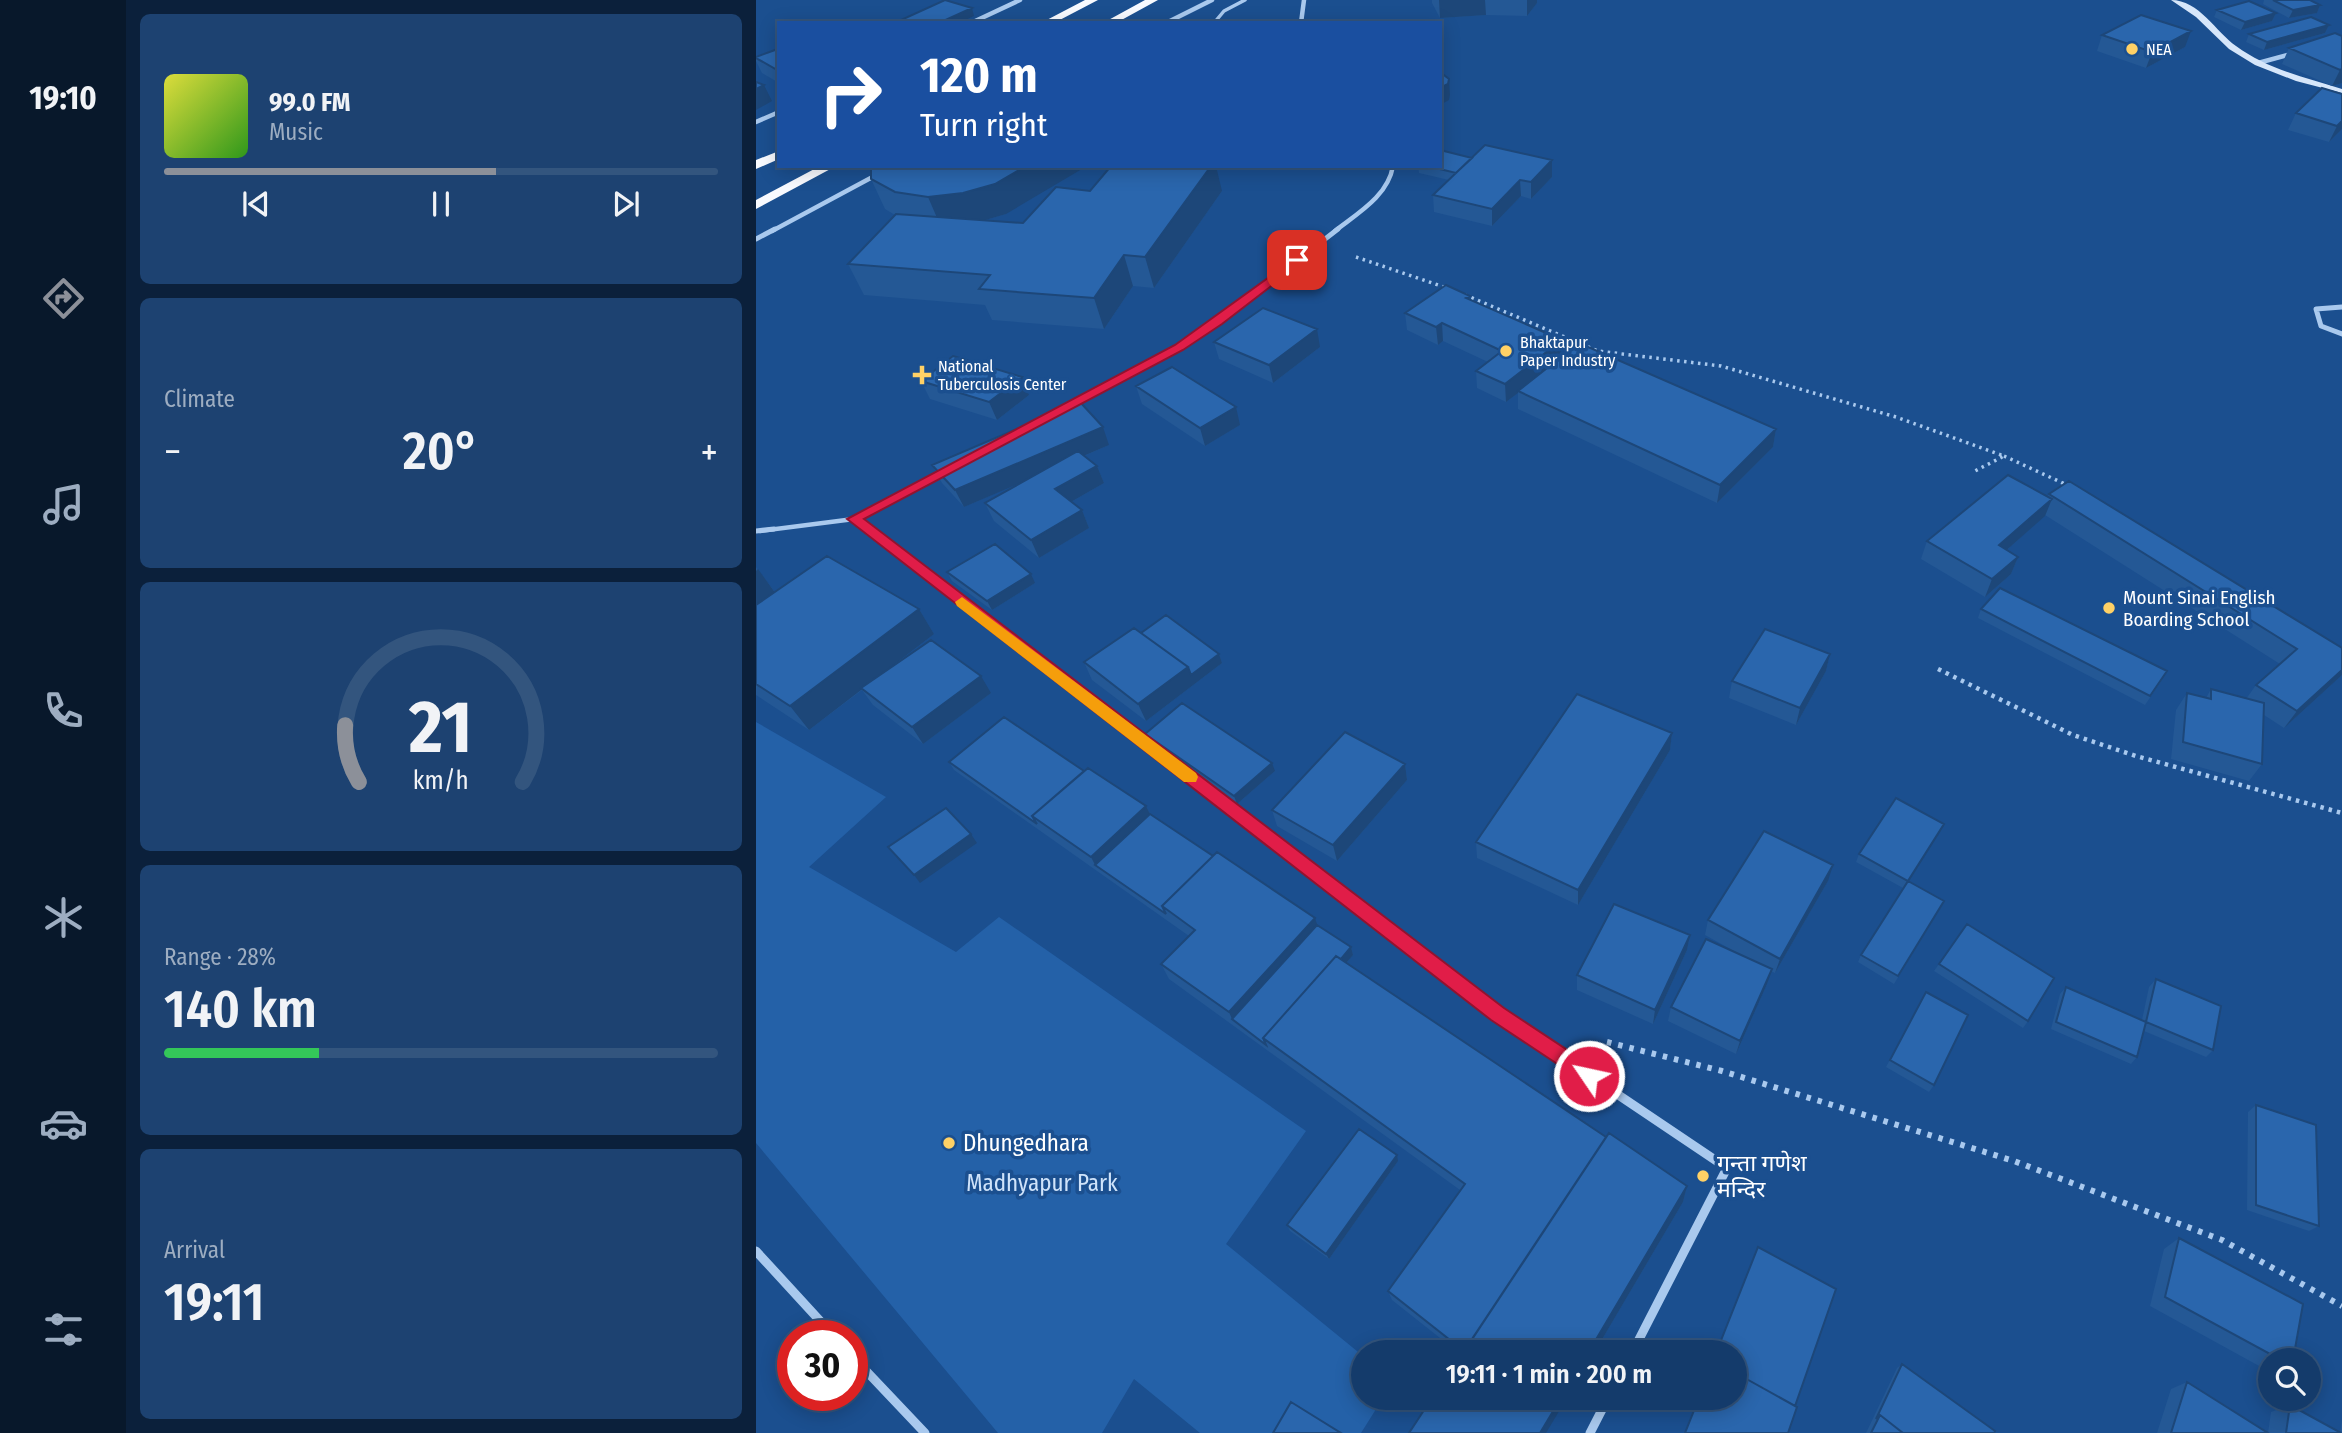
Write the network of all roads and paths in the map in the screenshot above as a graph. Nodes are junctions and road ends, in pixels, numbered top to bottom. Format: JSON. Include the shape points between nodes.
{"nodes":[{"id":1,"x":1020,"y":0,"type":"edge"},
{"id":2,"x":1093,"y":0,"type":"edge"},
{"id":3,"x":1153,"y":0,"type":"edge"},
{"id":4,"x":1212,"y":0,"type":"edge"},
{"id":5,"x":1245,"y":0,"type":"edge"},
{"id":6,"x":1304,"y":0,"type":"edge"},
{"id":7,"x":2175,"y":0,"type":"edge"},
{"id":8,"x":975,"y":21,"type":"edge"},
{"id":9,"x":1050,"y":21,"type":"edge"},
{"id":10,"x":1112,"y":21,"type":"edge"},
{"id":11,"x":1170,"y":21,"type":"edge"},
{"id":12,"x":1216,"y":21,"type":"edge"},
{"id":13,"x":1301,"y":21,"type":"edge"},
{"id":14,"x":2306,"y":50,"type":"edge"},
{"id":15,"x":2258,"y":63,"type":"junction"},
{"id":16,"x":2342,"y":91,"type":"edge"},
{"id":17,"x":777,"y":113,"type":"edge"},
{"id":18,"x":756,"y":122,"type":"edge"},
{"id":19,"x":777,"y":155,"type":"edge"},
{"id":20,"x":756,"y":165,"type":"edge"},
{"id":21,"x":826,"y":168,"type":"edge"},
{"id":22,"x":889,"y":168,"type":"edge"},
{"id":23,"x":1393,"y":168,"type":"edge"},
{"id":24,"x":756,"y":205,"type":"edge"},
{"id":25,"x":756,"y":239,"type":"edge"},
{"id":26,"x":1317,"y":245,"type":"junction"},
{"id":27,"x":2342,"y":307,"type":"edge"},
{"id":28,"x":2342,"y":334,"type":"edge"},
{"id":29,"x":1047,"y":418,"type":"edge"},
{"id":30,"x":2004,"y":456,"type":"junction"},
{"id":31,"x":950,"y":468,"type":"edge"},
{"id":32,"x":1975,"y":471,"type":"dead end"},
{"id":33,"x":2069,"y":486,"type":"edge"},
{"id":34,"x":854,"y":519,"type":"junction"},
{"id":35,"x":756,"y":531,"type":"edge"},
{"id":36,"x":1938,"y":669,"type":"dead end"},
{"id":37,"x":2342,"y":813,"type":"edge"},
{"id":38,"x":1603,"y":1041,"type":"dead end"},
{"id":39,"x":756,"y":1251,"type":"edge"},
{"id":40,"x":2342,"y":1306,"type":"edge"},
{"id":41,"x":819,"y":1320,"type":"edge"},
{"id":42,"x":1639,"y":1340,"type":"edge"},
{"id":43,"x":868,"y":1374,"type":"edge"},
{"id":44,"x":1602,"y":1410,"type":"edge"},
{"id":45,"x":925,"y":1433,"type":"edge"},
{"id":46,"x":1590,"y":1433,"type":"edge"}],
"edges":[{"from":1,"to":8,"type":"street"},
{"from":2,"to":9,"type":"highway"},
{"from":3,"to":10,"type":"highway"},
{"from":4,"to":11,"type":"street"},
{"from":5,"to":12,"type":"lane"},
{"from":6,"to":13,"type":"street"},
{"from":7,"to":15,"type":"main road"},
{"from":14,"to":15,"type":"street"},
{"from":15,"to":16,"type":"main road"},
{"from":17,"to":18,"type":"street"},
{"from":19,"to":20,"type":"highway"},
{"from":21,"to":24,"type":"highway"},
{"from":22,"to":25,"type":"street"},
{"from":23,"to":26,"type":"street","via":[[1391,179],[1376,199]]},
{"from":26,"to":29,"type":"street","via":[[1179,348]]},
{"from":26,"to":30,"type":"path","via":[[1429,280],[1598,351],[1721,366],[1896,417]]},
{"from":27,"to":28,"type":"street","via":[[2316,309],[2321,326]]},
{"from":30,"to":32,"type":"path"},
{"from":30,"to":33,"type":"path"},
{"from":31,"to":34,"type":"street"},
{"from":34,"to":35,"type":"lane"},
{"from":34,"to":42,"type":"street","via":[[1497,1014],[1727,1168]]},
{"from":36,"to":37,"type":"path","via":[[2073,735],[2136,757]]},
{"from":38,"to":40,"type":"path","via":[[1723,1071],[2014,1161],[2222,1240]]},
{"from":39,"to":41,"type":"street"},
{"from":43,"to":45,"type":"street"},
{"from":44,"to":46,"type":"street"}]}
